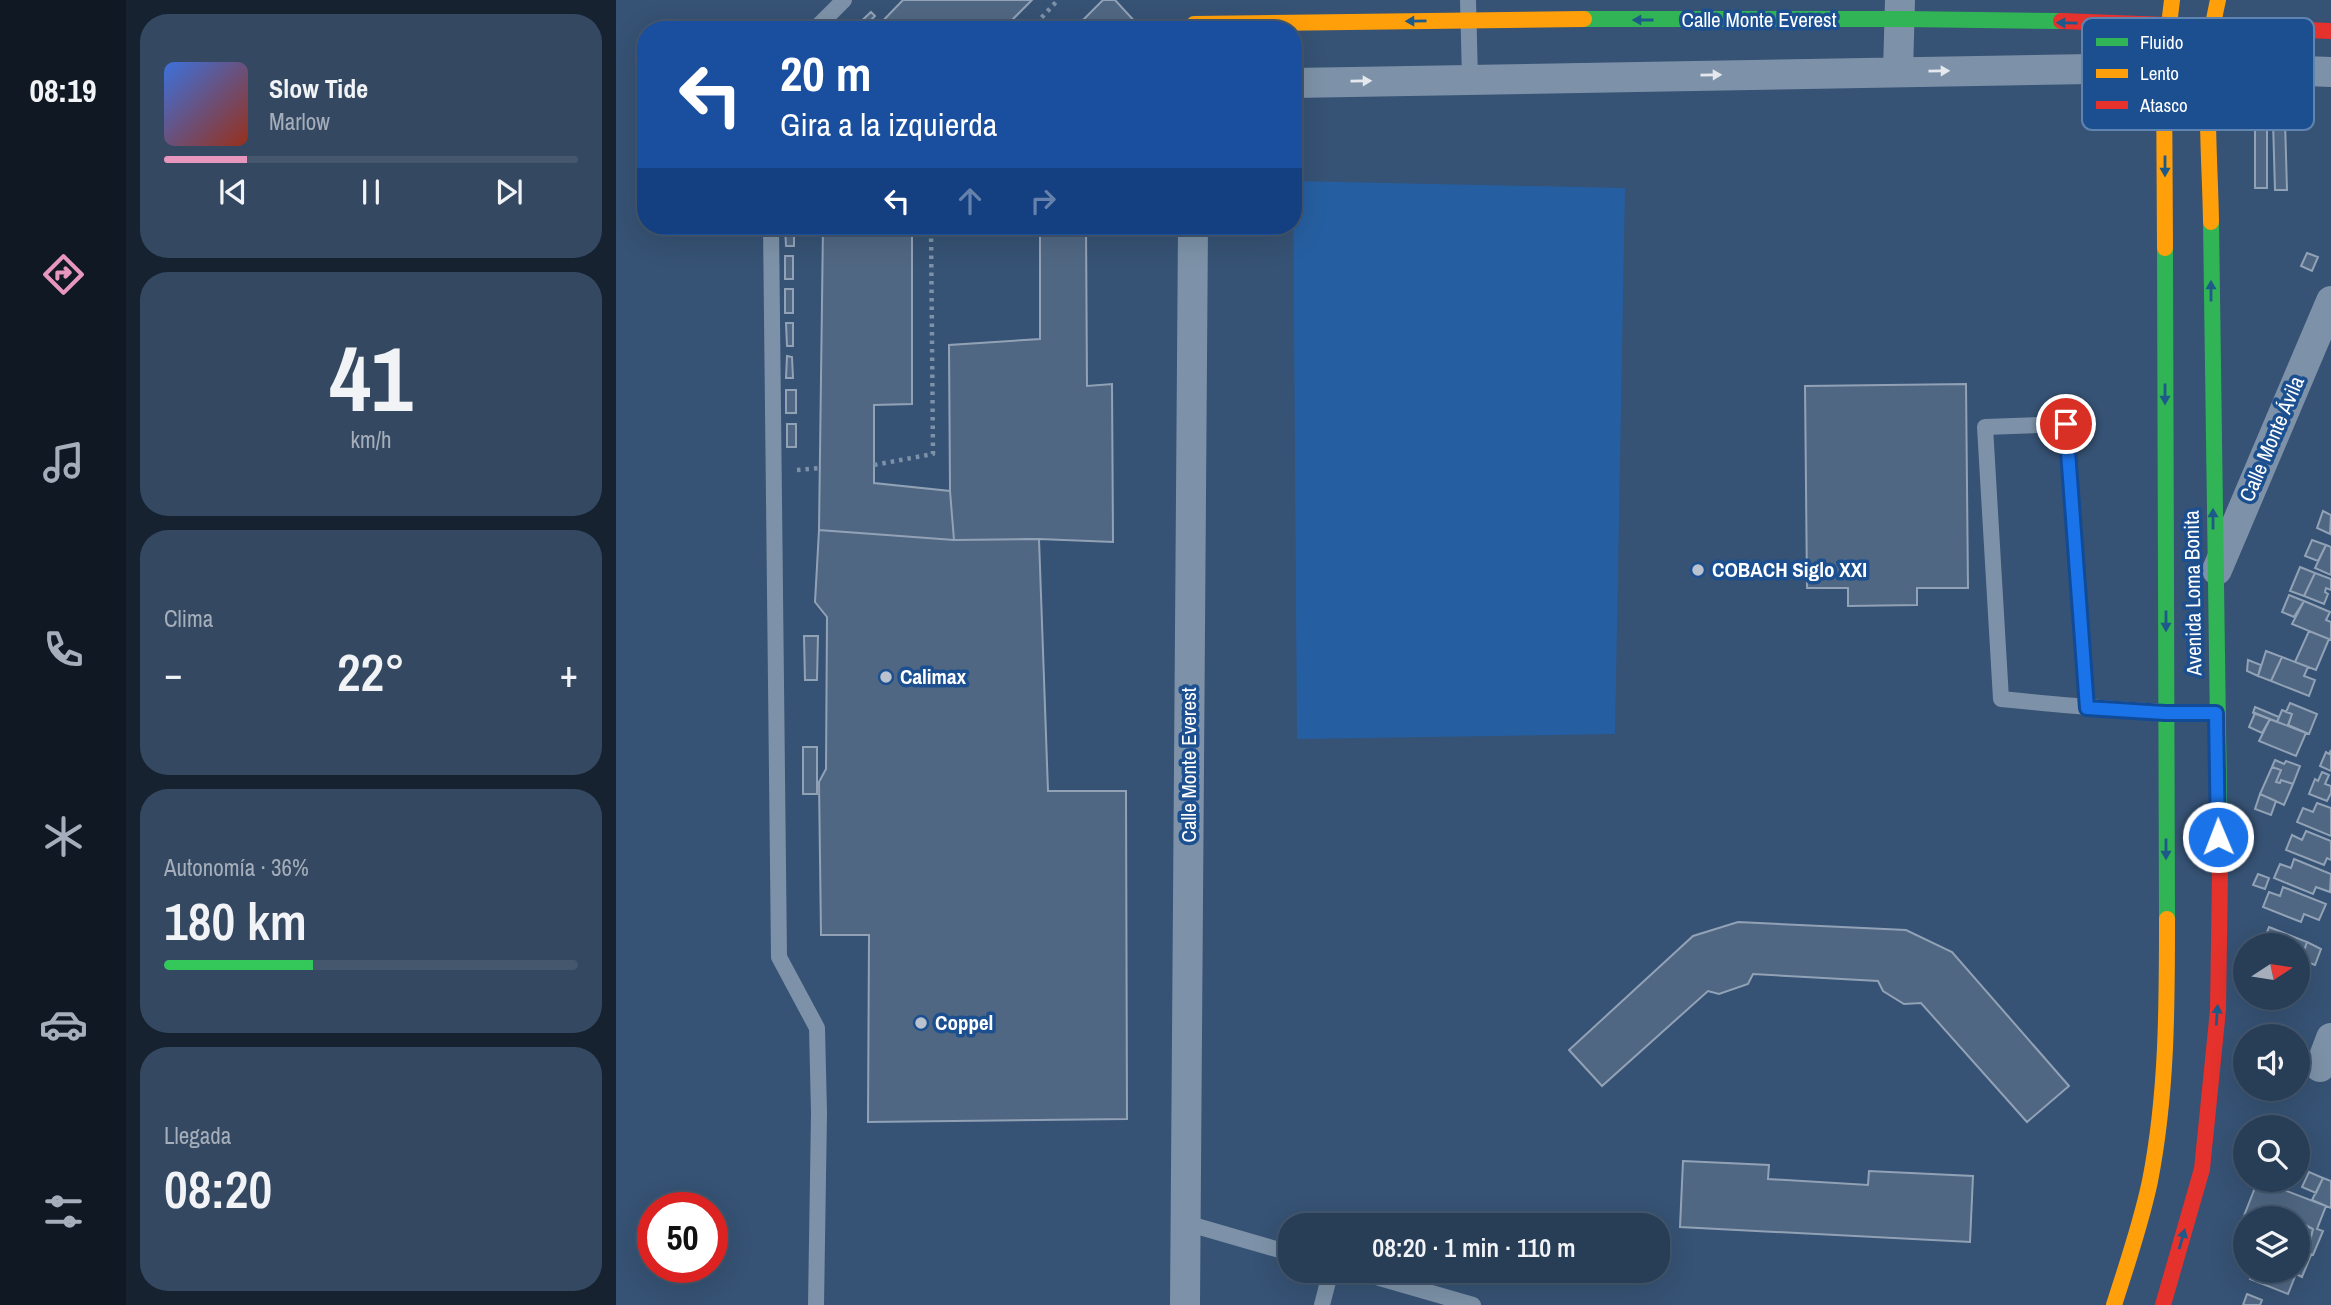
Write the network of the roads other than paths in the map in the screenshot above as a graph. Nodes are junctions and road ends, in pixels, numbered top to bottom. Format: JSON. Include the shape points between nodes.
{"nodes":[{"id":1,"x":844,"y":0,"type":"edge"},
{"id":2,"x":1468,"y":0,"type":"edge"},
{"id":3,"x":2172,"y":0,"type":"edge"},
{"id":4,"x":2218,"y":0,"type":"edge"},
{"id":5,"x":1900,"y":10,"type":"edge"},
{"id":6,"x":2169,"y":18,"type":"edge"},
{"id":7,"x":2214,"y":18,"type":"edge"},
{"id":8,"x":1468,"y":20,"type":"junction"},
{"id":9,"x":2082,"y":20,"type":"edge"},
{"id":10,"x":823,"y":21,"type":"edge"},
{"id":11,"x":1302,"y":22,"type":"edge"},
{"id":12,"x":2082,"y":69,"type":"edge"},
{"id":13,"x":1898,"y":72,"type":"junction"},
{"id":14,"x":1471,"y":79,"type":"junction"},
{"id":15,"x":1302,"y":83,"type":"edge"},
{"id":16,"x":2164,"y":130,"type":"edge"},
{"id":17,"x":2210,"y":130,"type":"edge"},
{"id":18,"x":771,"y":235,"type":"edge"},
{"id":19,"x":1193,"y":235,"type":"edge"},
{"id":20,"x":2331,"y":301,"type":"edge"},
{"id":21,"x":2214,"y":577,"type":"junction"},
{"id":22,"x":2087,"y":708,"type":"junction"},
{"id":23,"x":2165,"y":713,"type":"junction"},
{"id":24,"x":2216,"y":713,"type":"junction"},
{"id":25,"x":2331,"y":1038,"type":"edge"},
{"id":26,"x":2320,"y":1067,"type":"dead end"},
{"id":27,"x":1186,"y":1223,"type":"junction"},
{"id":28,"x":1278,"y":1250,"type":"edge"},
{"id":29,"x":1328,"y":1283,"type":"edge"},
{"id":30,"x":1388,"y":1283,"type":"edge"},
{"id":31,"x":1436,"y":1300,"type":"edge"},
{"id":32,"x":816,"y":1305,"type":"edge"},
{"id":33,"x":1185,"y":1305,"type":"edge"},
{"id":34,"x":1322,"y":1305,"type":"edge"},
{"id":35,"x":1473,"y":1305,"type":"edge"},
{"id":36,"x":2114,"y":1305,"type":"edge"},
{"id":37,"x":2163,"y":1305,"type":"edge"}],
"edges":[{"from":1,"to":10,"type":"lane"},
{"from":2,"to":8,"type":"lane"},
{"from":3,"to":6,"type":"main road","name":"Avenida Loma Bonita"},
{"from":4,"to":7,"type":"main road","name":"Avenida Loma Bonita"},
{"from":5,"to":8,"type":"main road","name":"Calle Monte Everest","one_way":true},
{"from":9,"to":5,"type":"main road","name":"Calle Monte Everest","one_way":true},
{"from":5,"to":13,"type":"street"},
{"from":8,"to":11,"type":"main road","name":"Calle Monte Everest","one_way":true},
{"from":8,"to":14,"type":"lane"},
{"from":13,"to":12,"type":"street","one_way":true},
{"from":14,"to":13,"type":"street","one_way":true},
{"from":15,"to":14,"type":"street","one_way":true},
{"from":16,"to":23,"type":"main road","name":"Avenida Loma Bonita","one_way":true},
{"from":21,"to":17,"type":"main road","name":"Avenida Loma Bonita","one_way":true},
{"from":18,"to":32,"type":"lane","via":[[779,957],[817,1028]]},
{"from":19,"to":27,"type":"street","name":"Calle Monte Everest"},
{"from":20,"to":21,"type":"street","name":"Calle Monte Ávila"},
{"from":21,"to":24,"type":"main road","name":"Avenida Loma Bonita"},
{"from":22,"to":22,"type":"lane","via":[[2001,699],[1985,427],[2066,424]]},
{"from":22,"to":23,"type":"lane"},
{"from":23,"to":24,"type":"lane"},
{"from":23,"to":36,"type":"main road","name":"Avenida Loma Bonita","one_way":true,"via":[[2167,1034],[2163,1101],[2139,1228]]},
{"from":37,"to":24,"type":"main road","name":"Avenida Loma Bonita","one_way":true,"via":[[2202,1169],[2218,1010]]},
{"from":25,"to":26,"type":"street"},
{"from":27,"to":28,"type":"lane"},
{"from":27,"to":33,"type":"street","name":"Calle Monte Everest"},
{"from":29,"to":34,"type":"lane"},
{"from":30,"to":31,"type":"lane"},
{"from":31,"to":35,"type":"lane"}]}
